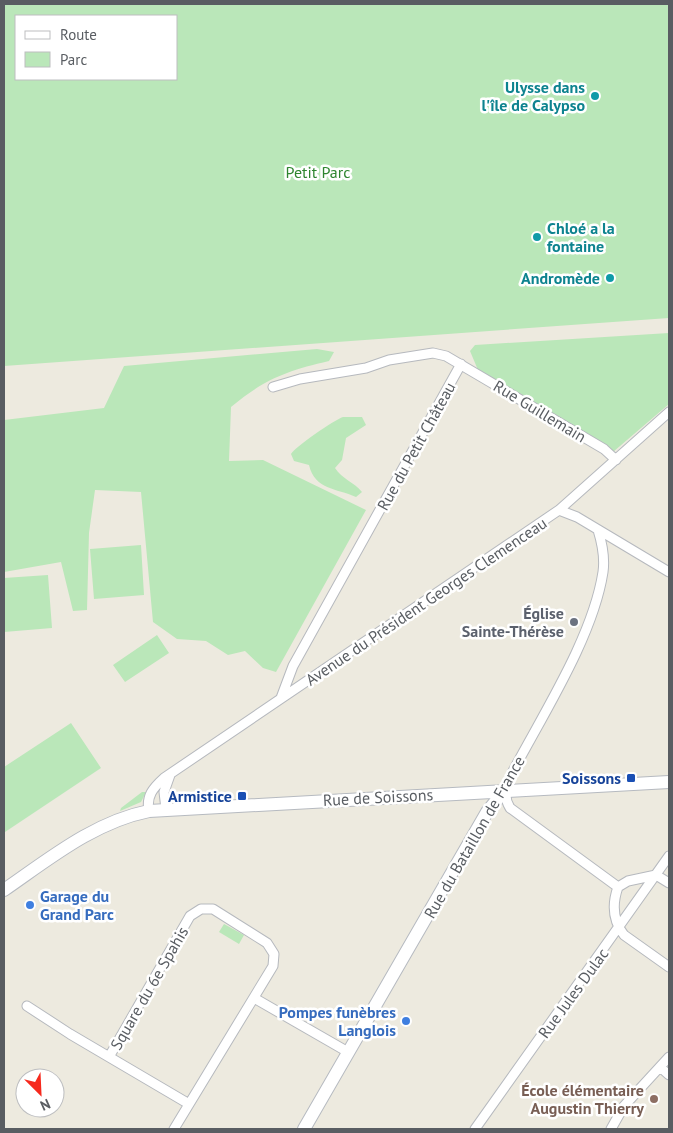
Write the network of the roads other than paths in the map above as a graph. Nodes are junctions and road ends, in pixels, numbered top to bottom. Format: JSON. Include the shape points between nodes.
{"nodes":[{"id":1,"x":461,"y":364,"type":"junction"},
{"id":2,"x":273,"y":387,"type":"dead end"},
{"id":3,"x":669,"y":412,"type":"edge"},
{"id":4,"x":616,"y":460,"type":"junction"},
{"id":5,"x":559,"y":510,"type":"junction"},
{"id":6,"x":598,"y":530,"type":"junction"},
{"id":7,"x":669,"y":572,"type":"edge"},
{"id":8,"x":280,"y":699,"type":"junction"},
{"id":9,"x":170,"y":774,"type":"junction"},
{"id":10,"x":669,"y":782,"type":"edge"},
{"id":11,"x":505,"y":790,"type":"junction"},
{"id":12,"x":166,"y":809,"type":"junction"},
{"id":13,"x":149,"y":811,"type":"junction"},
{"id":14,"x":669,"y":856,"type":"edge"},
{"id":15,"x":656,"y":875,"type":"junction"},
{"id":16,"x":669,"y":883,"type":"edge"},
{"id":17,"x":618,"y":887,"type":"junction"},
{"id":18,"x":4,"y":890,"type":"edge"},
{"id":19,"x":618,"y":928,"type":"junction"},
{"id":20,"x":669,"y":967,"type":"edge"},
{"id":21,"x":254,"y":998,"type":"junction"},
{"id":22,"x":27,"y":1006,"type":"dead end"},
{"id":23,"x":348,"y":1052,"type":"junction"},
{"id":24,"x":109,"y":1057,"type":"junction"},
{"id":25,"x":669,"y":1057,"type":"edge"},
{"id":26,"x":660,"y":1067,"type":"junction"},
{"id":27,"x":669,"y":1075,"type":"edge"},
{"id":28,"x":189,"y":1104,"type":"junction"},
{"id":29,"x":174,"y":1129,"type":"edge"},
{"id":30,"x":304,"y":1129,"type":"edge"},
{"id":31,"x":475,"y":1129,"type":"edge"},
{"id":32,"x":611,"y":1129,"type":"edge"}],
"edges":[{"from":1,"to":2,"type":"street","name":"Rue du Petit Château","via":[[433,353]]},
{"from":1,"to":4,"type":"street","name":"Rue Guillemain","via":[[604,449]]},
{"from":1,"to":8,"type":"street","name":"Rue du Petit Château","via":[[293,666]]},
{"from":3,"to":4,"type":"street","name":"Avenue du Président Georges Clemenceau"},
{"from":4,"to":5,"type":"street","name":"Avenue du Président Georges Clemenceau"},
{"from":5,"to":6,"type":"street"},
{"from":5,"to":8,"type":"street","name":"Avenue du Président Georges Clemenceau"},
{"from":6,"to":7,"type":"street"},
{"from":6,"to":11,"type":"street","name":"Rue du Bataillon de France","via":[[603,571],[582,640]]},
{"from":8,"to":9,"type":"street","name":"Avenue du Président Georges Clemenceau"},
{"from":9,"to":12,"type":"street","via":[[164,792]]},
{"from":9,"to":13,"type":"street","name":"Avenue du Président Georges Clemenceau","via":[[150,793]]},
{"from":10,"to":11,"type":"main road","name":"Rue de Soissons"},
{"from":11,"to":12,"type":"main road","name":"Rue de Soissons"},
{"from":11,"to":17,"type":"street","via":[[505,800],[510,808]]},
{"from":11,"to":23,"type":"main road","name":"Rue du Bataillon de France","via":[[487,812]]},
{"from":12,"to":13,"type":"main road","name":"Rue de Soissons"},
{"from":13,"to":18,"type":"main road","name":"Rue de Soissons","via":[[125,817],[91,832]]},
{"from":14,"to":15,"type":"street","name":"Rue Jules Dulac"},
{"from":15,"to":16,"type":"street"},
{"from":15,"to":17,"type":"street","via":[[628,881]]},
{"from":15,"to":19,"type":"street","name":"Rue Jules Dulac"},
{"from":17,"to":19,"type":"street","via":[[614,908]]},
{"from":19,"to":20,"type":"street"},
{"from":19,"to":31,"type":"street","name":"Rue Jules Dulac"},
{"from":21,"to":23,"type":"street"},
{"from":21,"to":24,"type":"street","name":"Square du 6e Spahis","via":[[273,966],[274,954],[267,943],[213,909],[201,909],[190,916]]},
{"from":21,"to":28,"type":"street","name":"Square du 6e Spahis"},
{"from":22,"to":24,"type":"street"},
{"from":23,"to":30,"type":"main road","name":"Rue du Bataillon de France"},
{"from":24,"to":28,"type":"street","name":"Square du 6e Spahis"},
{"from":25,"to":26,"type":"street"},
{"from":26,"to":27,"type":"street"},
{"from":26,"to":32,"type":"street","via":[[624,1106]]},
{"from":28,"to":29,"type":"street","name":"Square du 6e Spahis"}]}
